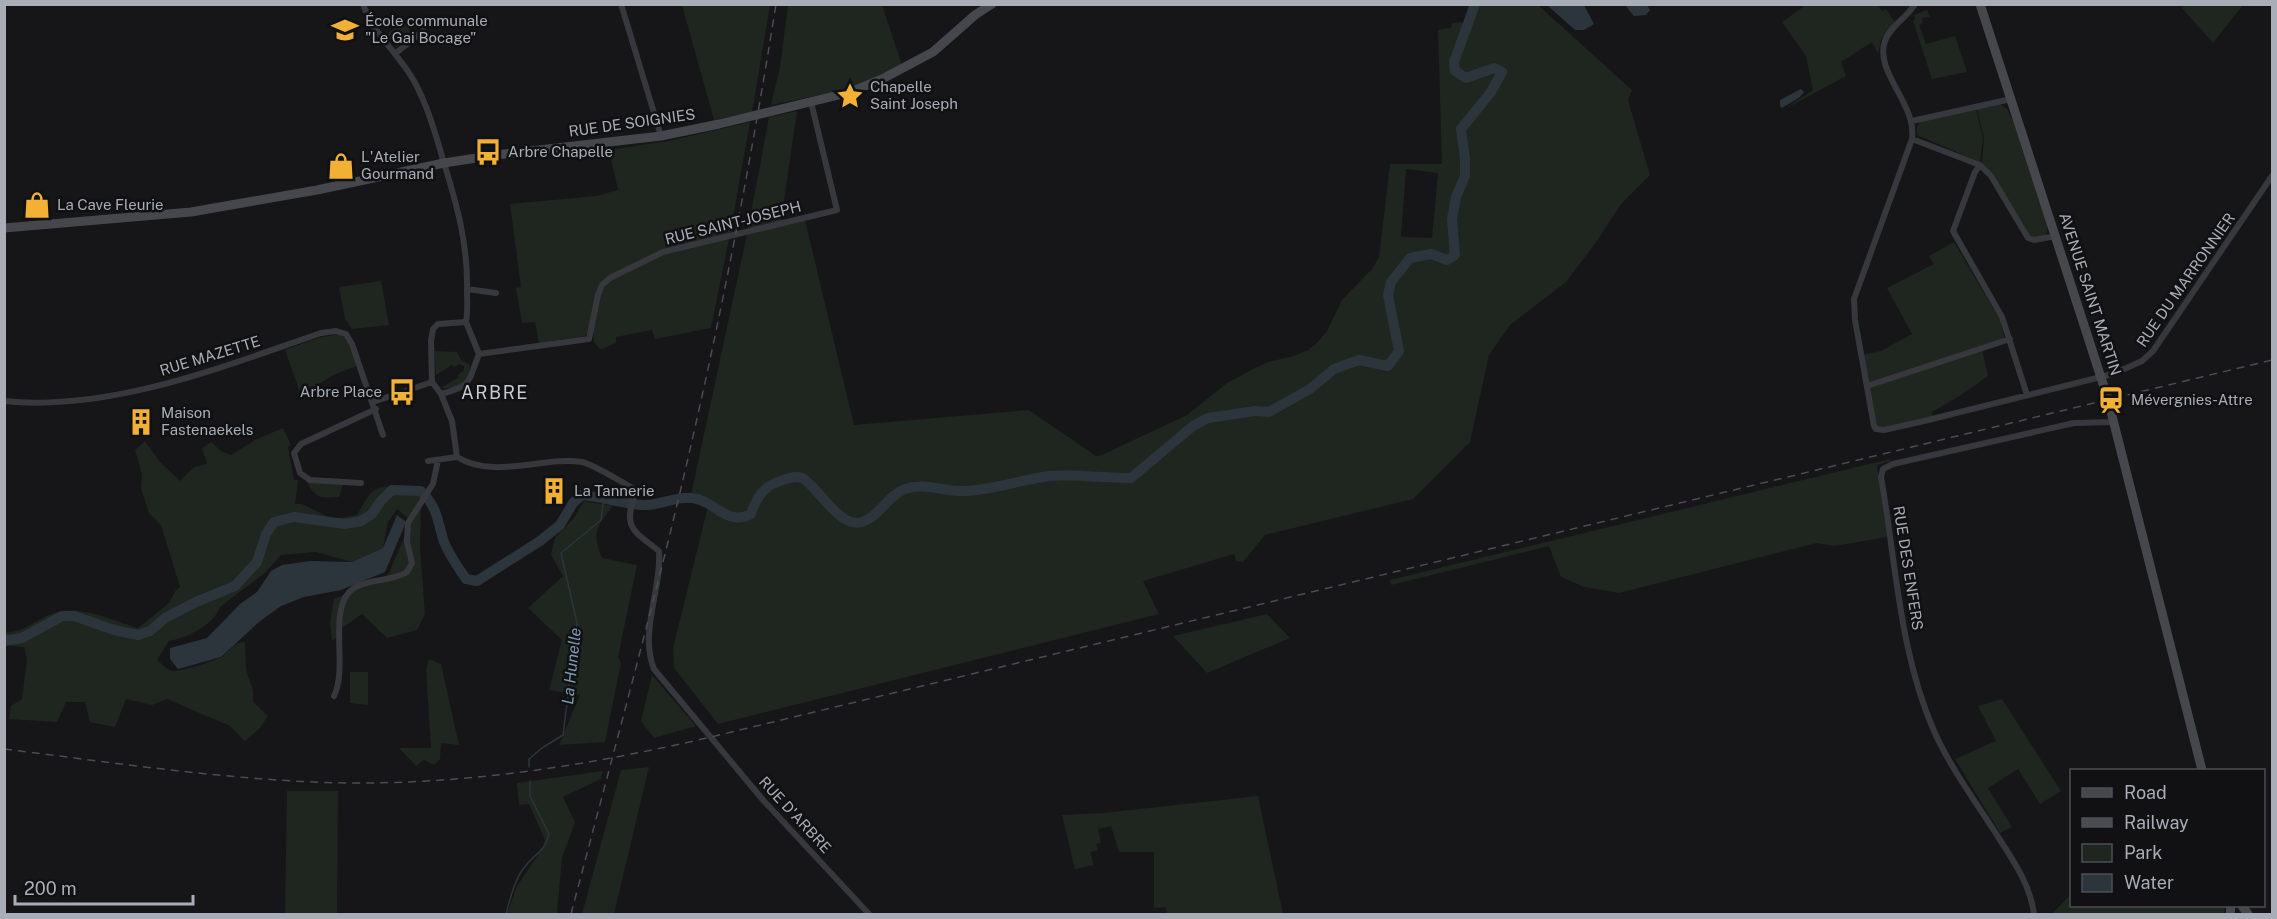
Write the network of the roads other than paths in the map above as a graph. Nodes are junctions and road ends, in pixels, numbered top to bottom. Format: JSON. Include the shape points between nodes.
{"nodes":[{"id":1,"x":363,"y":4,"type":"edge"},
{"id":2,"x":621,"y":4,"type":"edge"},
{"id":3,"x":992,"y":4,"type":"edge"},
{"id":4,"x":1915,"y":4,"type":"edge"},
{"id":5,"x":1980,"y":4,"type":"edge"},
{"id":6,"x":423,"y":31,"type":"dead end"},
{"id":7,"x":396,"y":53,"type":"junction"},
{"id":8,"x":2010,"y":99,"type":"junction"},
{"id":9,"x":811,"y":102,"type":"junction"},
{"id":10,"x":1912,"y":121,"type":"junction"},
{"id":11,"x":661,"y":136,"type":"junction"},
{"id":12,"x":1912,"y":139,"type":"junction"},
{"id":13,"x":444,"y":163,"type":"junction"},
{"id":14,"x":1980,"y":165,"type":"junction"},
{"id":15,"x":2272,"y":176,"type":"edge"},
{"id":16,"x":4,"y":228,"type":"edge"},
{"id":17,"x":2055,"y":236,"type":"junction"},
{"id":18,"x":467,"y":289,"type":"junction"},
{"id":19,"x":496,"y":293,"type":"dead end"},
{"id":20,"x":466,"y":322,"type":"junction"},
{"id":21,"x":2010,"y":339,"type":"junction"},
{"id":22,"x":479,"y":354,"type":"junction"},
{"id":23,"x":2101,"y":377,"type":"junction"},
{"id":24,"x":432,"y":382,"type":"junction"},
{"id":25,"x":1867,"y":386,"type":"junction"},
{"id":26,"x":441,"y":394,"type":"junction"},
{"id":27,"x":2027,"y":395,"type":"junction"},
{"id":28,"x":4,"y":401,"type":"edge"},
{"id":29,"x":373,"y":402,"type":"junction"},
{"id":30,"x":376,"y":409,"type":"junction"},
{"id":31,"x":2114,"y":422,"type":"junction"},
{"id":32,"x":383,"y":435,"type":"dead end"},
{"id":33,"x":457,"y":456,"type":"junction"},
{"id":34,"x":438,"y":460,"type":"junction"},
{"id":35,"x":428,"y":461,"type":"dead end"},
{"id":36,"x":361,"y":483,"type":"dead end"},
{"id":37,"x":334,"y":696,"type":"dead end"},
{"id":38,"x":2201,"y":769,"type":"edge"},
{"id":39,"x":869,"y":915,"type":"edge"},
{"id":40,"x":2034,"y":915,"type":"edge"}],
"edges":[{"from":1,"to":7,"type":"street"},
{"from":2,"to":11,"type":"street"},
{"from":3,"to":9,"type":"street","name":"RUE DE SOIGNIES","via":[[933,52],[851,92]]},
{"from":4,"to":10,"type":"street","via":[[1891,31],[1883,51]]},
{"from":5,"to":8,"type":"street","name":"AVENUE SAINT MARTIN"},
{"from":6,"to":7,"type":"street"},
{"from":7,"to":13,"type":"street","via":[[418,88]]},
{"from":8,"to":10,"type":"street"},
{"from":8,"to":17,"type":"street","name":"AVENUE SAINT MARTIN"},
{"from":9,"to":11,"type":"street","name":"RUE DE SOIGNIES"},
{"from":9,"to":22,"type":"street","name":"RUE SAINT-JOSEPH","via":[[837,210],[663,252],[610,278],[597,295],[589,339]]},
{"from":10,"to":12,"type":"street"},
{"from":11,"to":13,"type":"street","name":"RUE DE SOIGNIES"},
{"from":12,"to":14,"type":"street"},
{"from":12,"to":25,"type":"street","via":[[1854,299]]},
{"from":13,"to":16,"type":"street","name":"RUE DE SOIGNIES","via":[[191,212]]},
{"from":13,"to":18,"type":"street","via":[[461,224]]},
{"from":14,"to":17,"type":"street","via":[[1991,176],[2028,238]]},
{"from":14,"to":21,"type":"street","via":[[1953,231],[2002,317]]},
{"from":15,"to":23,"type":"street","name":"RUE DU MARRONNIER","via":[[2153,351],[2133,366]]},
{"from":17,"to":23,"type":"street","name":"AVENUE SAINT MARTIN"},
{"from":18,"to":19,"type":"street"},
{"from":18,"to":20,"type":"street"},
{"from":20,"to":22,"type":"street"},
{"from":20,"to":24,"type":"street","via":[[434,327]]},
{"from":21,"to":25,"type":"street"},
{"from":21,"to":27,"type":"street"},
{"from":22,"to":26,"type":"street","via":[[468,383]]},
{"from":23,"to":27,"type":"street","name":"RUE DU MARRONNIER"},
{"from":23,"to":31,"type":"street","name":"AVENUE SAINT MARTIN"},
{"from":24,"to":26,"type":"street"},
{"from":24,"to":29,"type":"street"},
{"from":25,"to":27,"type":"street","name":"RUE DU MARRONNIER","via":[[1874,426],[1884,430]]},
{"from":26,"to":33,"type":"street","via":[[452,421]]},
{"from":28,"to":29,"type":"street","name":"RUE MAZETTE","via":[[47,402],[117,394],[180,379],[336,331],[346,334],[352,344]]},
{"from":29,"to":30,"type":"street"},
{"from":30,"to":32,"type":"street"},
{"from":30,"to":36,"type":"street","via":[[301,444],[294,453],[300,473],[310,480]]},
{"from":31,"to":38,"type":"street","name":"AVENUE SAINT MARTIN"},
{"from":31,"to":40,"type":"street","name":"RUE DES ENFERS","via":[[2074,423],[1914,459],[1887,466],[1881,477],[1901,619],[1929,720],[2022,875]]},
{"from":33,"to":34,"type":"street"},
{"from":33,"to":39,"type":"street","name":"RUE D'ARBRE","via":[[467,462],[496,467],[582,462],[636,490],[631,526],[659,551],[650,632],[649,657],[654,669],[763,800]]},
{"from":34,"to":35,"type":"street"},
{"from":34,"to":37,"type":"street","via":[[430,491],[408,523],[412,563],[407,572],[372,580],[344,597],[339,628],[341,671]]}]}
